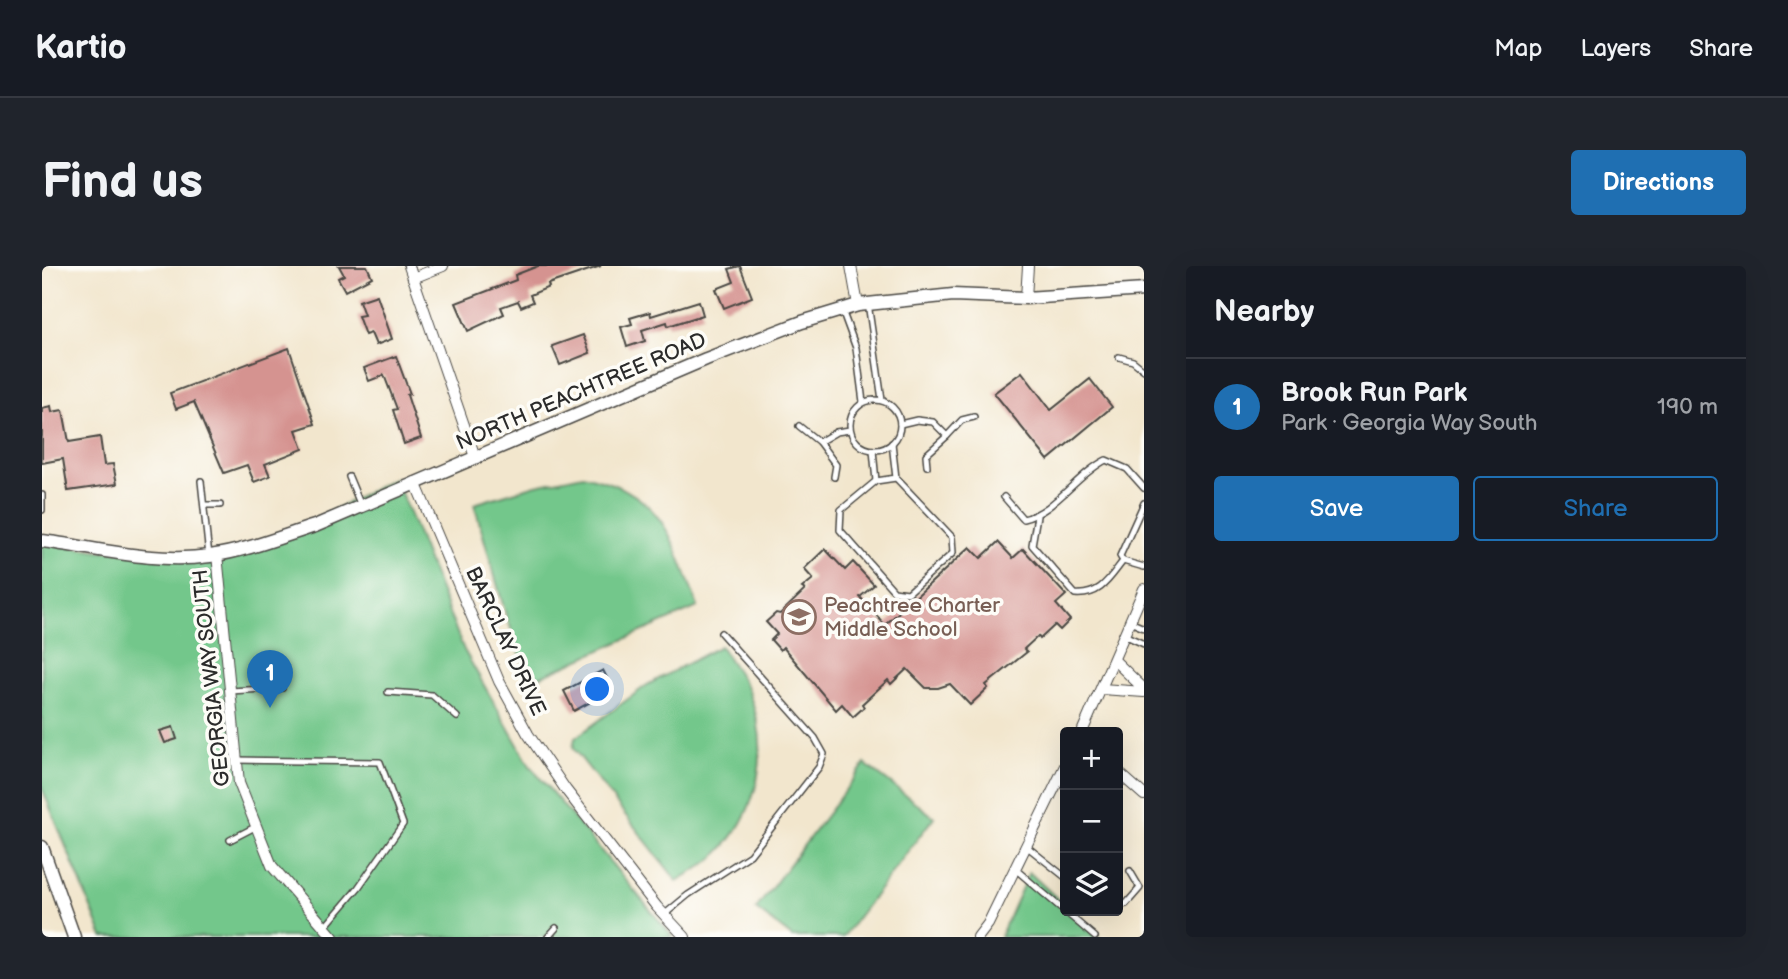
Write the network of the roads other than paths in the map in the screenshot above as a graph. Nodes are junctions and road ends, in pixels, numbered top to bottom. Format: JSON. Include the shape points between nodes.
{"nodes":[{"id":1,"x":409,"y":266,"type":"edge"},
{"id":2,"x":443,"y":266,"type":"edge"},
{"id":3,"x":851,"y":266,"type":"edge"},
{"id":4,"x":1028,"y":266,"type":"edge"},
{"id":5,"x":413,"y":278,"type":"junction"},
{"id":6,"x":1144,"y":290,"type":"edge"},
{"id":7,"x":1026,"y":298,"type":"junction"},
{"id":8,"x":863,"y":304,"type":"junction"},
{"id":9,"x":842,"y":310,"type":"junction"},
{"id":10,"x":1119,"y":357,"type":"dead end"},
{"id":11,"x":1144,"y":370,"type":"edge"},
{"id":12,"x":882,"y":400,"type":"junction"},
{"id":13,"x":863,"y":402,"type":"junction"},
{"id":14,"x":974,"y":417,"type":"dead end"},
{"id":15,"x":900,"y":424,"type":"junction"},
{"id":16,"x":799,"y":426,"type":"dead end"},
{"id":17,"x":850,"y":430,"type":"junction"},
{"id":18,"x":947,"y":436,"type":"junction"},
{"id":19,"x":819,"y":442,"type":"junction"},
{"id":20,"x":892,"y":443,"type":"junction"},
{"id":21,"x":873,"y":450,"type":"junction"},
{"id":22,"x":475,"y":457,"type":"junction"},
{"id":23,"x":927,"y":466,"type":"dead end"},
{"id":24,"x":349,"y":477,"type":"dead end"},
{"id":25,"x":834,"y":477,"type":"dead end"},
{"id":26,"x":896,"y":478,"type":"junction"},
{"id":27,"x":201,"y":481,"type":"dead end"},
{"id":28,"x":876,"y":481,"type":"junction"},
{"id":29,"x":415,"y":482,"type":"junction"},
{"id":30,"x":1144,"y":488,"type":"edge"},
{"id":31,"x":43,"y":495,"type":"edge"},
{"id":32,"x":1004,"y":497,"type":"dead end"},
{"id":33,"x":1144,"y":503,"type":"edge"},
{"id":34,"x":204,"y":505,"type":"junction"},
{"id":35,"x":220,"y":505,"type":"dead end"},
{"id":36,"x":361,"y":506,"type":"junction"},
{"id":37,"x":42,"y":510,"type":"edge"},
{"id":38,"x":1037,"y":516,"type":"junction"},
{"id":39,"x":42,"y":541,"type":"edge"},
{"id":40,"x":213,"y":555,"type":"junction"},
{"id":41,"x":1123,"y":561,"type":"junction"},
{"id":42,"x":1144,"y":567,"type":"edge"},
{"id":43,"x":1144,"y":589,"type":"edge"},
{"id":44,"x":1130,"y":622,"type":"junction"},
{"id":45,"x":1144,"y":628,"type":"edge"},
{"id":46,"x":721,"y":633,"type":"dead end"},
{"id":47,"x":1124,"y":635,"type":"junction"},
{"id":48,"x":1144,"y":644,"type":"edge"},
{"id":49,"x":1114,"y":660,"type":"junction"},
{"id":50,"x":282,"y":688,"type":"dead end"},
{"id":51,"x":1102,"y":689,"type":"junction"},
{"id":52,"x":230,"y":691,"type":"junction"},
{"id":53,"x":1144,"y":691,"type":"edge"},
{"id":54,"x":388,"y":692,"type":"dead end"},
{"id":55,"x":457,"y":717,"type":"dead end"},
{"id":56,"x":1084,"y":727,"type":"edge"},
{"id":57,"x":237,"y":760,"type":"junction"},
{"id":58,"x":1060,"y":775,"type":"edge"},
{"id":59,"x":1123,"y":776,"type":"edge"},
{"id":60,"x":1144,"y":795,"type":"edge"},
{"id":61,"x":255,"y":827,"type":"junction"},
{"id":62,"x":230,"y":840,"type":"dead end"},
{"id":63,"x":1025,"y":845,"type":"junction"},
{"id":64,"x":42,"y":847,"type":"edge"},
{"id":65,"x":1014,"y":868,"type":"junction"},
{"id":66,"x":1130,"y":871,"type":"dead end"},
{"id":67,"x":1060,"y":873,"type":"edge"},
{"id":68,"x":1123,"y":905,"type":"edge"},
{"id":69,"x":664,"y":914,"type":"junction"},
{"id":70,"x":324,"y":928,"type":"junction"},
{"id":71,"x":556,"y":928,"type":"dead end"},
{"id":72,"x":74,"y":937,"type":"edge"},
{"id":73,"x":333,"y":937,"type":"edge"},
{"id":74,"x":548,"y":937,"type":"edge"},
{"id":75,"x":685,"y":937,"type":"edge"},
{"id":76,"x":978,"y":937,"type":"edge"},
{"id":77,"x":1095,"y":937,"type":"edge"}],
"edges":[{"from":1,"to":5,"type":"street"},
{"from":2,"to":5,"type":"street"},
{"from":3,"to":8,"type":"street"},
{"from":4,"to":7,"type":"street"},
{"from":5,"to":22,"type":"street"},
{"from":6,"to":7,"type":"street","name":"NORTH PEACHTREE ROAD"},
{"from":7,"to":8,"type":"street","name":"NORTH PEACHTREE ROAD","via":[[953,295]]},
{"from":8,"to":9,"type":"street","name":"NORTH PEACHTREE ROAD"},
{"from":8,"to":12,"type":"lane"},
{"from":9,"to":13,"type":"lane","via":[[856,348]]},
{"from":9,"to":22,"type":"street","name":"NORTH PEACHTREE ROAD","via":[[706,359]]},
{"from":10,"to":11,"type":"lane"},
{"from":12,"to":13,"type":"lane"},
{"from":12,"to":15,"type":"lane","via":[[891,405]]},
{"from":13,"to":17,"type":"lane","via":[[850,419]]},
{"from":14,"to":18,"type":"lane","via":[[962,420]]},
{"from":15,"to":18,"type":"lane","via":[[933,422]]},
{"from":15,"to":20,"type":"lane"},
{"from":16,"to":19,"type":"lane"},
{"from":17,"to":19,"type":"lane"},
{"from":17,"to":21,"type":"lane","via":[[855,440]]},
{"from":18,"to":23,"type":"lane","via":[[926,455]]},
{"from":19,"to":25,"type":"lane","via":[[836,465]]},
{"from":20,"to":21,"type":"lane"},
{"from":20,"to":26,"type":"lane"},
{"from":21,"to":28,"type":"lane"},
{"from":22,"to":29,"type":"street","name":"NORTH PEACHTREE ROAD"},
{"from":24,"to":36,"type":"lane"},
{"from":26,"to":28,"type":"lane"},
{"from":26,"to":28,"type":"lane","via":[[952,537],[953,553],[908,593],[894,591],[841,530],[841,510]]},
{"from":27,"to":34,"type":"lane"},
{"from":29,"to":36,"type":"street","name":"NORTH PEACHTREE ROAD"},
{"from":29,"to":69,"type":"street","name":"BARCLAY DRIVE","via":[[499,681],[528,734]]},
{"from":30,"to":38,"type":"lane","via":[[1127,469],[1106,460],[1088,469]]},
{"from":31,"to":37,"type":"lane"},
{"from":32,"to":38,"type":"lane","via":[[1023,519]]},
{"from":33,"to":41,"type":"lane","via":[[1120,556]]},
{"from":34,"to":35,"type":"lane"},
{"from":34,"to":40,"type":"lane"},
{"from":36,"to":40,"type":"street","name":"NORTH PEACHTREE ROAD","via":[[248,548]]},
{"from":38,"to":41,"type":"lane","via":[[1032,545],[1075,594],[1099,590]]},
{"from":39,"to":40,"type":"street","name":"NORTH PEACHTREE ROAD","via":[[155,557]]},
{"from":40,"to":52,"type":"street","name":"GEORGIA WAY SOUTH"},
{"from":41,"to":42,"type":"lane"},
{"from":43,"to":44,"type":"street"},
{"from":44,"to":45,"type":"lane"},
{"from":44,"to":47,"type":"street"},
{"from":46,"to":69,"type":"lane","via":[[815,738],[824,754],[820,767],[750,855]]},
{"from":47,"to":48,"type":"lane"},
{"from":47,"to":49,"type":"street"},
{"from":49,"to":51,"type":"street"},
{"from":49,"to":53,"type":"street"},
{"from":50,"to":52,"type":"lane"},
{"from":51,"to":53,"type":"street"},
{"from":51,"to":56,"type":"street"},
{"from":52,"to":57,"type":"street","name":"GEORGIA WAY SOUTH"},
{"from":54,"to":55,"type":"lane","via":[[432,695]]},
{"from":57,"to":61,"type":"street","name":"GEORGIA WAY SOUTH","via":[[239,783]]},
{"from":57,"to":70,"type":"lane","via":[[380,762],[403,824]]},
{"from":58,"to":63,"type":"street"},
{"from":59,"to":60,"type":"street"},
{"from":61,"to":62,"type":"lane"},
{"from":61,"to":70,"type":"street","name":"GEORGIA WAY SOUTH","via":[[272,866]]},
{"from":63,"to":65,"type":"street"},
{"from":63,"to":67,"type":"lane"},
{"from":64,"to":72,"type":"street"},
{"from":65,"to":76,"type":"street"},
{"from":65,"to":77,"type":"lane"},
{"from":66,"to":68,"type":"lane","via":[[1140,888]]},
{"from":69,"to":75,"type":"street","name":"BARCLAY DRIVE"},
{"from":70,"to":73,"type":"street","name":"GEORGIA WAY SOUTH"},
{"from":71,"to":74,"type":"lane"}]}
